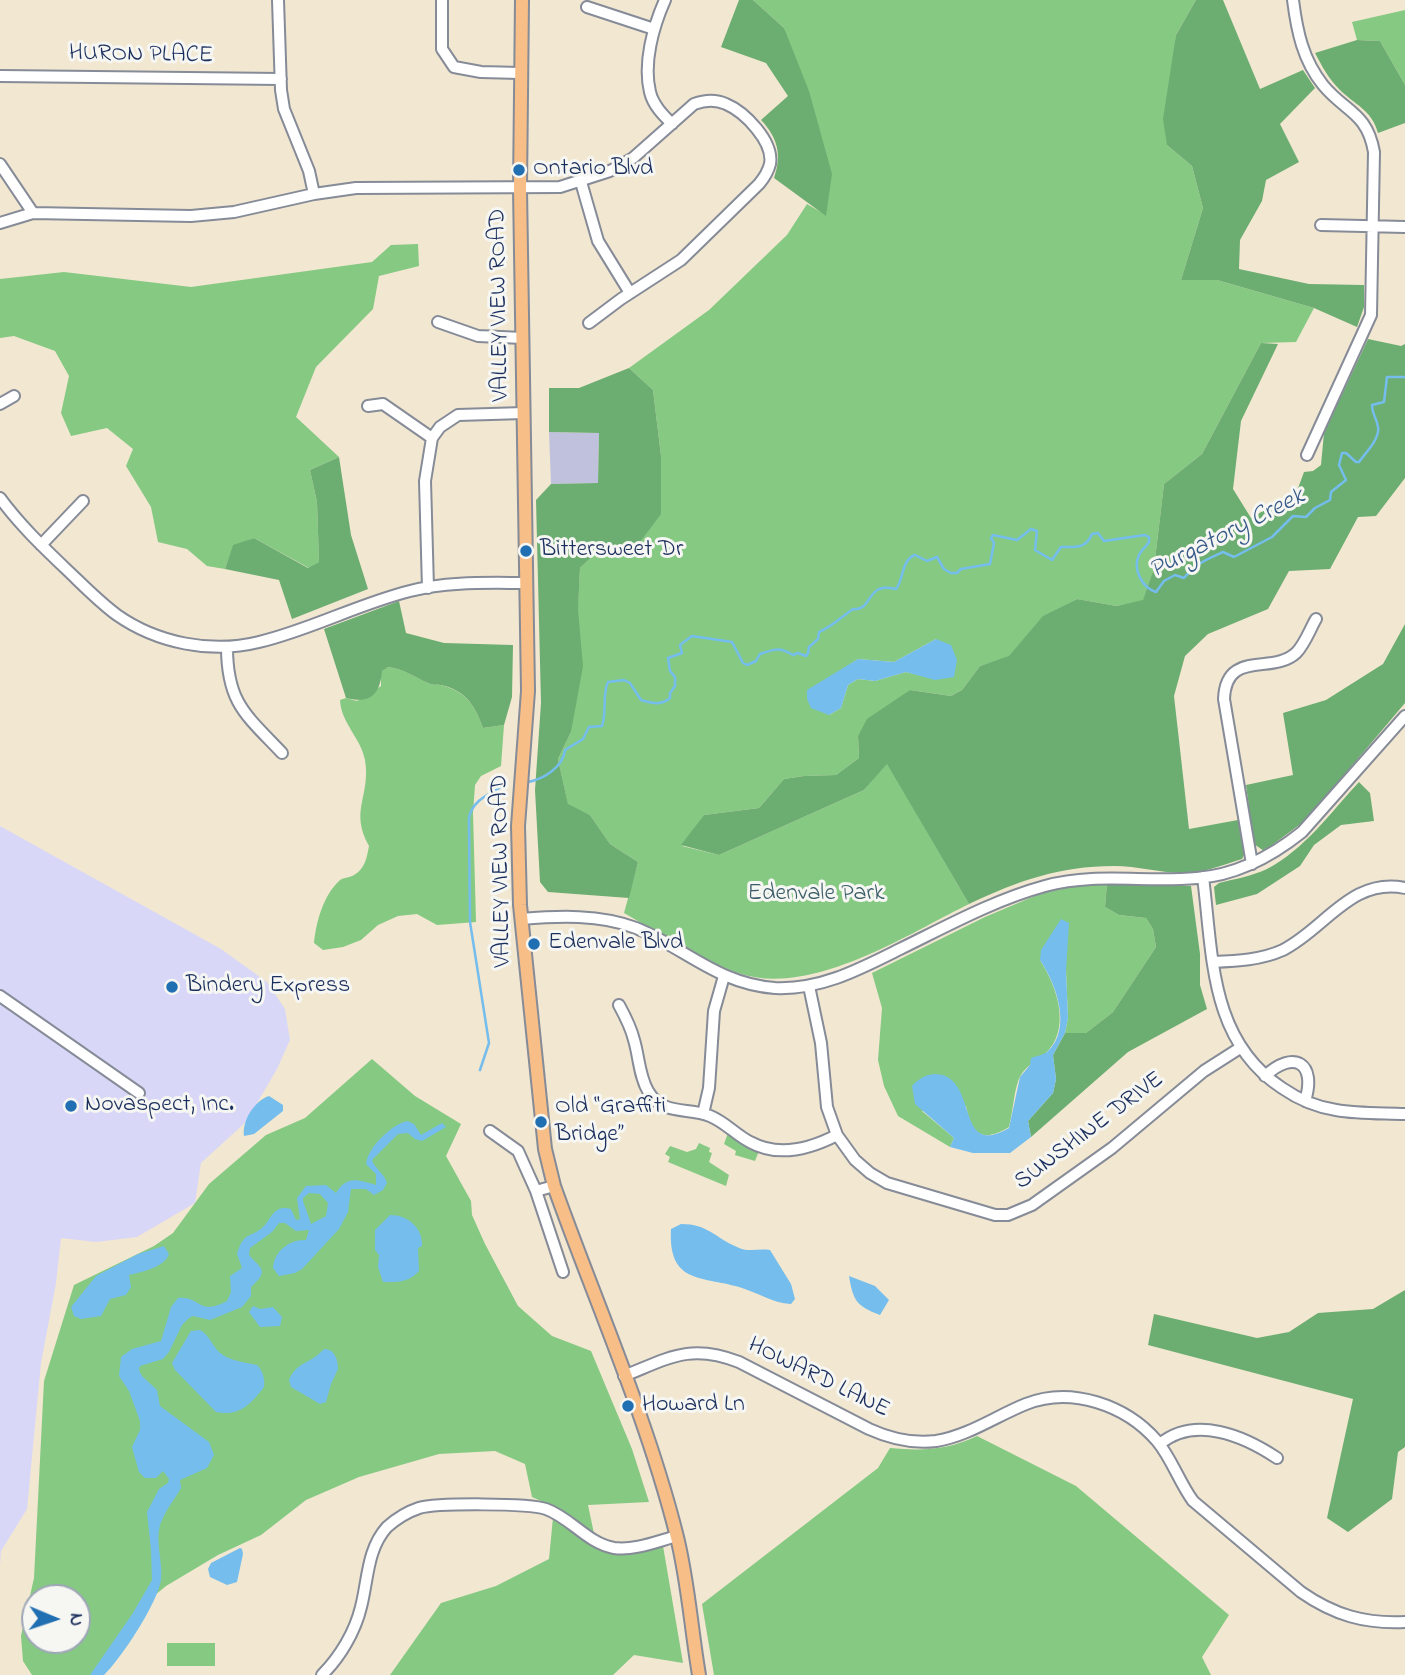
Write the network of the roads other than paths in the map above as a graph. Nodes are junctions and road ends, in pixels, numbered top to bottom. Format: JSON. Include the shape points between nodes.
{"nodes":[{"id":1,"x":278,"y":0,"type":"edge"},
{"id":2,"x":443,"y":0,"type":"edge"},
{"id":3,"x":522,"y":0,"type":"edge"},
{"id":4,"x":665,"y":0,"type":"edge"},
{"id":5,"x":1293,"y":0,"type":"edge"},
{"id":6,"x":587,"y":8,"type":"dead end"},
{"id":7,"x":654,"y":29,"type":"junction"},
{"id":8,"x":520,"y":73,"type":"junction"},
{"id":9,"x":0,"y":76,"type":"edge"},
{"id":10,"x":281,"y":79,"type":"junction"},
{"id":11,"x":672,"y":124,"type":"junction"},
{"id":12,"x":0,"y":164,"type":"edge"},
{"id":13,"x":581,"y":181,"type":"junction"},
{"id":14,"x":520,"y":189,"type":"junction"},
{"id":15,"x":314,"y":194,"type":"junction"},
{"id":16,"x":33,"y":213,"type":"junction"},
{"id":17,"x":0,"y":223,"type":"edge"},
{"id":18,"x":1321,"y":225,"type":"dead end"},
{"id":19,"x":1373,"y":226,"type":"junction"},
{"id":20,"x":1405,"y":227,"type":"edge"},
{"id":21,"x":629,"y":293,"type":"junction"},
{"id":22,"x":438,"y":322,"type":"dead end"},
{"id":23,"x":589,"y":323,"type":"dead end"},
{"id":24,"x":523,"y":338,"type":"junction"},
{"id":25,"x":14,"y":396,"type":"dead end"},
{"id":26,"x":0,"y":404,"type":"edge"},
{"id":27,"x":368,"y":406,"type":"dead end"},
{"id":28,"x":524,"y":413,"type":"junction"},
{"id":29,"x":432,"y":438,"type":"junction"},
{"id":30,"x":1307,"y":455,"type":"dead end"},
{"id":31,"x":0,"y":498,"type":"edge"},
{"id":32,"x":83,"y":500,"type":"dead end"},
{"id":33,"x":41,"y":545,"type":"junction"},
{"id":34,"x":527,"y":583,"type":"junction"},
{"id":35,"x":428,"y":588,"type":"junction"},
{"id":36,"x":1316,"y":619,"type":"dead end"},
{"id":37,"x":227,"y":647,"type":"junction"},
{"id":38,"x":1405,"y":716,"type":"edge"},
{"id":39,"x":282,"y":753,"type":"dead end"},
{"id":40,"x":1252,"y":864,"type":"junction"},
{"id":41,"x":1203,"y":877,"type":"junction"},
{"id":42,"x":1405,"y":888,"type":"edge"},
{"id":43,"x":520,"y":919,"type":"junction"},
{"id":44,"x":1213,"y":962,"type":"junction"},
{"id":45,"x":724,"y":976,"type":"junction"},
{"id":46,"x":809,"y":986,"type":"junction"},
{"id":47,"x":0,"y":996,"type":"edge"},
{"id":48,"x":619,"y":1005,"type":"dead end"},
{"id":49,"x":1240,"y":1048,"type":"junction"},
{"id":50,"x":1265,"y":1076,"type":"junction"},
{"id":51,"x":139,"y":1093,"type":"dead end"},
{"id":52,"x":1305,"y":1101,"type":"junction"},
{"id":53,"x":703,"y":1114,"type":"junction"},
{"id":54,"x":1405,"y":1114,"type":"edge"},
{"id":55,"x":490,"y":1131,"type":"dead end"},
{"id":56,"x":837,"y":1135,"type":"junction"},
{"id":57,"x":1062,"y":1184,"type":"junction"},
{"id":58,"x":554,"y":1186,"type":"junction"},
{"id":59,"x":536,"y":1191,"type":"junction"},
{"id":60,"x":1068,"y":1195,"type":"dead end"},
{"id":61,"x":577,"y":1252,"type":"junction"},
{"id":62,"x":558,"y":1259,"type":"junction"},
{"id":63,"x":563,"y":1272,"type":"dead end"},
{"id":64,"x":624,"y":1376,"type":"junction"},
{"id":65,"x":1160,"y":1444,"type":"junction"},
{"id":66,"x":1277,"y":1458,"type":"dead end"},
{"id":67,"x":677,"y":1536,"type":"junction"},
{"id":68,"x":1405,"y":1622,"type":"edge"},
{"id":69,"x":322,"y":1675,"type":"edge"},
{"id":70,"x":699,"y":1675,"type":"edge"}],
"edges":[{"from":1,"to":10,"type":"street"},
{"from":2,"to":8,"type":"street","via":[[442,49],[454,67]]},
{"from":3,"to":8,"type":"main road","name":"VALLEY VIEW ROAD"},
{"from":4,"to":7,"type":"street"},
{"from":5,"to":19,"type":"street","via":[[1301,46],[1315,75],[1368,130],[1374,152]]},
{"from":6,"to":7,"type":"street"},
{"from":7,"to":11,"type":"street","via":[[650,94]]},
{"from":8,"to":14,"type":"main road","name":"VALLEY VIEW ROAD"},
{"from":9,"to":10,"type":"street","name":"HURON PLACE"},
{"from":10,"to":15,"type":"street","via":[[284,109]]},
{"from":11,"to":13,"type":"street","via":[[633,158]]},
{"from":11,"to":21,"type":"street","via":[[704,100],[727,104],[760,133],[770,164],[760,184],[695,248]]},
{"from":12,"to":16,"type":"street"},
{"from":13,"to":14,"type":"street"},
{"from":13,"to":21,"type":"street","via":[[598,242]]},
{"from":14,"to":15,"type":"street","via":[[387,187]]},
{"from":14,"to":24,"type":"main road","name":"VALLEY VIEW ROAD"},
{"from":15,"to":16,"type":"street","via":[[234,212],[191,216]]},
{"from":16,"to":17,"type":"street"},
{"from":18,"to":19,"type":"street"},
{"from":19,"to":20,"type":"street"},
{"from":19,"to":30,"type":"street","via":[[1371,315]]},
{"from":21,"to":23,"type":"street"},
{"from":22,"to":24,"type":"street","via":[[478,336]]},
{"from":24,"to":28,"type":"main road","name":"VALLEY VIEW ROAD"},
{"from":25,"to":26,"type":"street"},
{"from":27,"to":29,"type":"street","via":[[383,404]]},
{"from":28,"to":29,"type":"street","via":[[458,415]]},
{"from":28,"to":34,"type":"main road","name":"VALLEY VIEW ROAD"},
{"from":29,"to":35,"type":"street","via":[[425,481]]},
{"from":31,"to":33,"type":"street"},
{"from":32,"to":33,"type":"street"},
{"from":33,"to":37,"type":"street","via":[[98,599],[138,628],[184,644]]},
{"from":34,"to":35,"type":"street"},
{"from":34,"to":43,"type":"main road","name":"VALLEY VIEW ROAD","via":[[528,691],[518,826]]},
{"from":35,"to":37,"type":"street","via":[[258,643]]},
{"from":36,"to":40,"type":"street","via":[[1296,653],[1240,669],[1224,690]]},
{"from":37,"to":39,"type":"street","via":[[234,697]]},
{"from":38,"to":40,"type":"street","via":[[1302,832]]},
{"from":40,"to":41,"type":"street"},
{"from":41,"to":44,"type":"street"},
{"from":41,"to":46,"type":"street","via":[[1102,877],[1046,886],[991,905],[852,973]]},
{"from":42,"to":44,"type":"street","via":[[1384,887],[1353,897],[1282,950]]},
{"from":43,"to":45,"type":"street","via":[[610,920],[651,936]]},
{"from":43,"to":58,"type":"main road","name":"VALLEY VIEW ROAD","via":[[545,1149]]},
{"from":44,"to":49,"type":"street","via":[[1220,1006]]},
{"from":45,"to":46,"type":"street","via":[[767,987]]},
{"from":45,"to":53,"type":"street","via":[[714,1011]]},
{"from":46,"to":56,"type":"street","name":"SUNSHINE DRIVE","via":[[827,1107]]},
{"from":47,"to":51,"type":"street"},
{"from":48,"to":53,"type":"street","via":[[634,1039],[647,1091],[671,1110]]},
{"from":49,"to":50,"type":"street"},
{"from":49,"to":57,"type":"street","name":"SUNSHINE DRIVE","via":[[1204,1071]]},
{"from":50,"to":52,"type":"street"},
{"from":50,"to":52,"type":"street","via":[[1286,1062],[1298,1063],[1310,1077]]},
{"from":52,"to":54,"type":"street","via":[[1335,1110]]},
{"from":53,"to":56,"type":"street","via":[[765,1149],[796,1150]]},
{"from":55,"to":59,"type":"street","via":[[518,1151]]},
{"from":56,"to":57,"type":"street","name":"SUNSHINE DRIVE","via":[[855,1160],[887,1183],[982,1213],[1021,1211]]},
{"from":57,"to":60,"type":"street"},
{"from":58,"to":59,"type":"street"},
{"from":58,"to":61,"type":"main road","name":"VALLEY VIEW ROAD"},
{"from":59,"to":62,"type":"street"},
{"from":61,"to":62,"type":"street"},
{"from":61,"to":64,"type":"main road","name":"VALLEY VIEW ROAD"},
{"from":62,"to":63,"type":"street"},
{"from":64,"to":65,"type":"street","name":"HOWARD LANE","via":[[671,1356],[722,1355],[869,1429],[920,1442],[956,1436],[1029,1403],[1088,1400],[1126,1414]]},
{"from":64,"to":67,"type":"main road","name":"VALLEY VIEW ROAD"},
{"from":65,"to":66,"type":"street","via":[[1178,1433],[1200,1428],[1244,1439]]},
{"from":65,"to":68,"type":"street","name":"HOWARD LANE","via":[[1192,1500],[1301,1592],[1319,1605],[1360,1621]]},
{"from":67,"to":69,"type":"street","via":[[621,1549],[597,1542],[538,1507],[418,1508],[395,1520],[379,1539],[352,1631]]},
{"from":67,"to":70,"type":"main road","name":"VALLEY VIEW ROAD"}]}
